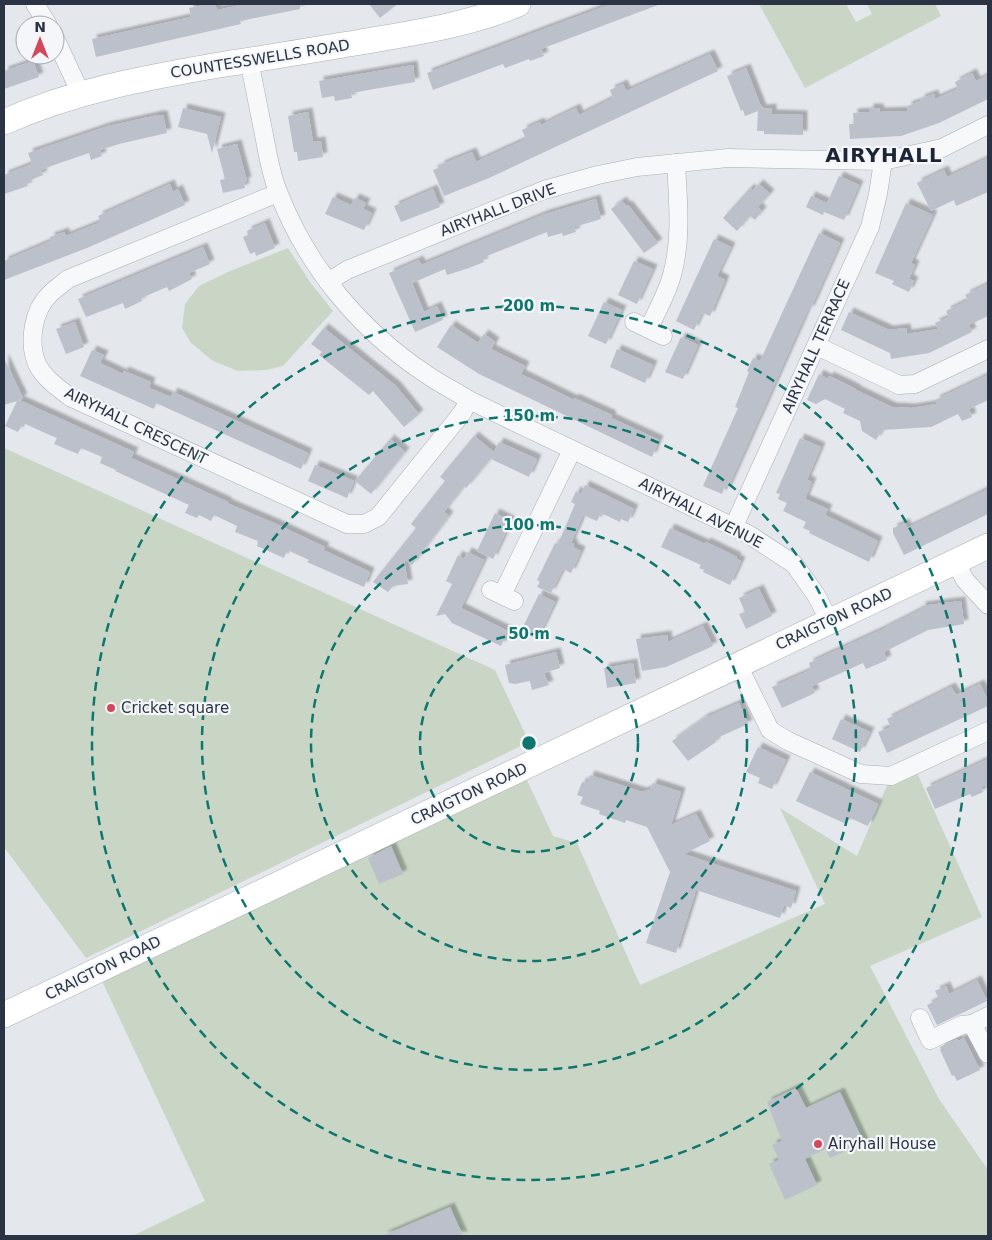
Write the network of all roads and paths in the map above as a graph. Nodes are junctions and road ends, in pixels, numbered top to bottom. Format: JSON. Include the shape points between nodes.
{"nodes":[{"id":1,"x":35,"y":4,"type":"edge"},
{"id":2,"x":518,"y":4,"type":"edge"},
{"id":3,"x":42,"y":15,"type":"edge"},
{"id":4,"x":65,"y":60,"type":"edge"},
{"id":5,"x":250,"y":60,"type":"junction"},
{"id":6,"x":81,"y":94,"type":"junction"},
{"id":7,"x":4,"y":122,"type":"edge"},
{"id":8,"x":988,"y":125,"type":"edge"},
{"id":9,"x":883,"y":161,"type":"junction"},
{"id":10,"x":676,"y":163,"type":"junction"},
{"id":11,"x":278,"y":193,"type":"junction"},
{"id":12,"x":328,"y":282,"type":"junction"},
{"id":13,"x":649,"y":329,"type":"dead end"},
{"id":14,"x":817,"y":346,"type":"junction"},
{"id":15,"x":988,"y":349,"type":"edge"},
{"id":16,"x":469,"y":400,"type":"junction"},
{"id":17,"x":572,"y":450,"type":"junction"},
{"id":18,"x":734,"y":526,"type":"junction"},
{"id":19,"x":988,"y":546,"type":"edge"},
{"id":20,"x":955,"y":562,"type":"junction"},
{"id":21,"x":502,"y":595,"type":"dead end"},
{"id":22,"x":988,"y":605,"type":"edge"},
{"id":23,"x":830,"y":622,"type":"junction"},
{"id":24,"x":738,"y":664,"type":"junction"},
{"id":25,"x":988,"y":731,"type":"edge"},
{"id":26,"x":4,"y":1015,"type":"edge"},
{"id":27,"x":988,"y":1016,"type":"edge"},
{"id":28,"x":920,"y":1018,"type":"dead end"},
{"id":29,"x":972,"y":1024,"type":"junction"},
{"id":30,"x":988,"y":1054,"type":"edge"}],
"edges":[{"from":1,"to":3,"type":"street"},
{"from":2,"to":5,"type":"street","name":"COUNTESSWELLS ROAD","via":[[421,32]]},
{"from":4,"to":6,"type":"street"},
{"from":5,"to":6,"type":"street","name":"COUNTESSWELLS ROAD","via":[[139,79]]},
{"from":5,"to":11,"type":"street","name":"AIRYHALL AVENUE"},
{"from":6,"to":7,"type":"street","name":"COUNTESSWELLS ROAD"},
{"from":8,"to":9,"type":"street","name":"AIRYHALL DRIVE","via":[[942,148]]},
{"from":9,"to":10,"type":"street","name":"AIRYHALL DRIVE","via":[[728,158]]},
{"from":9,"to":14,"type":"street","name":"AIRYHALL TERRACE","via":[[870,227]]},
{"from":10,"to":12,"type":"street","name":"AIRYHALL DRIVE","via":[[637,167],[544,190],[347,270]]},
{"from":10,"to":13,"type":"street","via":[[678,246],[671,277]]},
{"from":11,"to":12,"type":"street","name":"AIRYHALL AVENUE","via":[[302,242]]},
{"from":11,"to":16,"type":"street","name":"AIRYHALL CRESCENT","via":[[68,279],[48,295],[36,316],[32,340],[37,364],[50,382],[70,397],[346,524],[364,524],[378,517]]},
{"from":12,"to":16,"type":"street","name":"AIRYHALL AVENUE","via":[[360,320],[389,346],[426,375]]},
{"from":14,"to":15,"type":"street","via":[[899,385],[915,384]]},
{"from":14,"to":18,"type":"street","name":"AIRYHALL TERRACE"},
{"from":16,"to":17,"type":"street","name":"AIRYHALL AVENUE"},
{"from":17,"to":18,"type":"street","name":"AIRYHALL AVENUE"},
{"from":17,"to":21,"type":"street"},
{"from":18,"to":23,"type":"street","name":"AIRYHALL AVENUE","via":[[794,564]]},
{"from":19,"to":20,"type":"street","name":"CRAIGTON ROAD"},
{"from":20,"to":22,"type":"street","via":[[965,580]]},
{"from":20,"to":23,"type":"street","name":"CRAIGTON ROAD"},
{"from":23,"to":24,"type":"street","name":"CRAIGTON ROAD"},
{"from":24,"to":25,"type":"street","via":[[770,730],[861,774],[891,776]]},
{"from":24,"to":26,"type":"street","name":"CRAIGTON ROAD"},
{"from":27,"to":29,"type":"street"},
{"from":28,"to":29,"type":"street","via":[[930,1040],[962,1025]]},
{"from":29,"to":30,"type":"street"}]}
